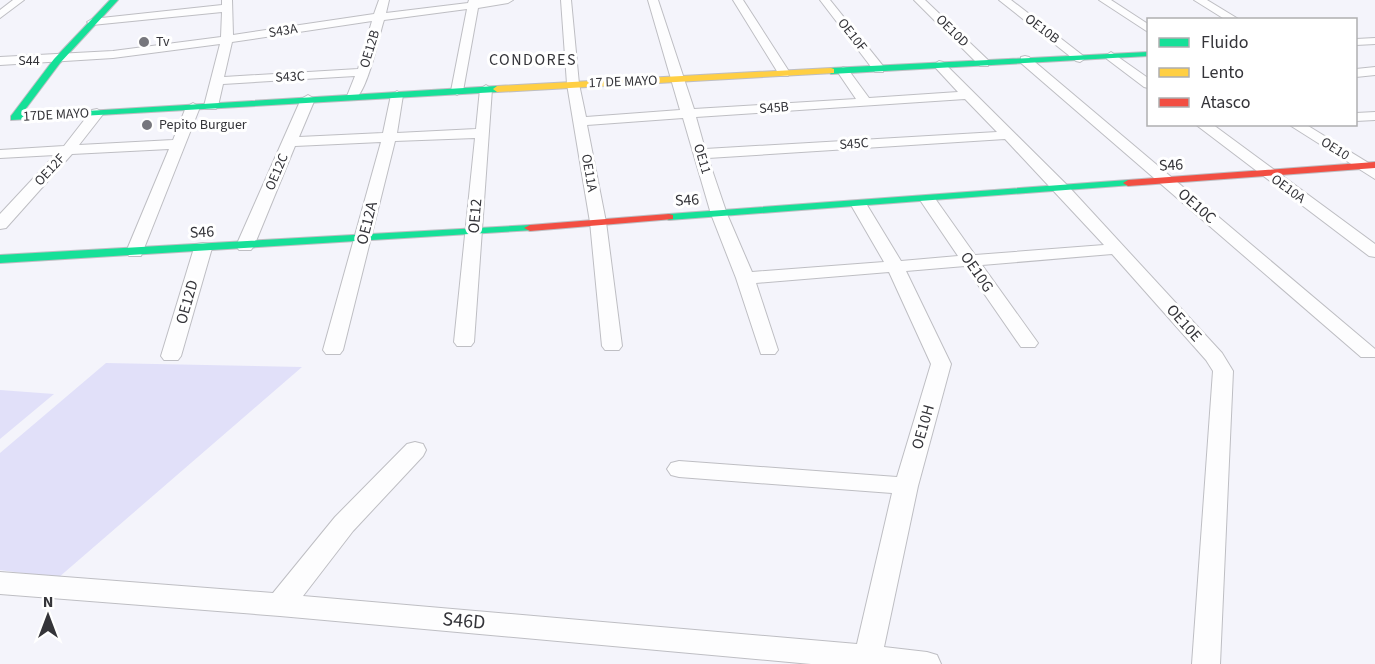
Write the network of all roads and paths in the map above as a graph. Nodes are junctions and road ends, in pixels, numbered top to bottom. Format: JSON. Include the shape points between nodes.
{"nodes":[{"id":1,"x":19,"y":0,"type":"edge"},
{"id":2,"x":114,"y":0,"type":"edge"},
{"id":3,"x":384,"y":0,"type":"edge"},
{"id":4,"x":508,"y":0,"type":"edge"},
{"id":5,"x":566,"y":0,"type":"edge"},
{"id":6,"x":653,"y":0,"type":"edge"},
{"id":7,"x":666,"y":0,"type":"edge"},
{"id":8,"x":738,"y":0,"type":"edge"},
{"id":9,"x":825,"y":0,"type":"edge"},
{"id":10,"x":919,"y":0,"type":"edge"},
{"id":11,"x":1004,"y":0,"type":"edge"},
{"id":12,"x":1104,"y":0,"type":"edge"},
{"id":13,"x":1199,"y":0,"type":"edge"},
{"id":14,"x":474,"y":3,"type":"edge"},
{"id":15,"x":227,"y":4,"type":"edge"},
{"id":16,"x":0,"y":15,"type":"edge"},
{"id":17,"x":380,"y":16,"type":"junction"},
{"id":18,"x":1231,"y":18,"type":"edge"},
{"id":19,"x":92,"y":22,"type":"junction"},
{"id":20,"x":1147,"y":28,"type":"edge"},
{"id":21,"x":227,"y":40,"type":"junction"},
{"id":22,"x":1375,"y":41,"type":"edge"},
{"id":23,"x":1357,"y":42,"type":"edge"},
{"id":24,"x":1147,"y":54,"type":"edge"},
{"id":25,"x":1111,"y":56,"type":"junction"},
{"id":26,"x":1080,"y":58,"type":"junction"},
{"id":27,"x":1025,"y":60,"type":"junction"},
{"id":28,"x":57,"y":61,"type":"junction"},
{"id":29,"x":0,"y":62,"type":"edge"},
{"id":30,"x":984,"y":63,"type":"junction"},
{"id":31,"x":939,"y":65,"type":"junction"},
{"id":32,"x":879,"y":69,"type":"junction"},
{"id":33,"x":843,"y":71,"type":"junction"},
{"id":34,"x":1375,"y":71,"type":"edge"},
{"id":35,"x":363,"y":72,"type":"junction"},
{"id":36,"x":784,"y":73,"type":"junction"},
{"id":37,"x":1357,"y":73,"type":"edge"},
{"id":38,"x":680,"y":80,"type":"junction"},
{"id":39,"x":218,"y":81,"type":"junction"},
{"id":40,"x":1147,"y":83,"type":"edge"},
{"id":41,"x":573,"y":84,"type":"junction"},
{"id":42,"x":486,"y":89,"type":"junction"},
{"id":43,"x":457,"y":91,"type":"junction"},
{"id":44,"x":397,"y":95,"type":"junction"},
{"id":45,"x":968,"y":95,"type":"junction"},
{"id":46,"x":353,"y":96,"type":"junction"},
{"id":47,"x":308,"y":99,"type":"junction"},
{"id":48,"x":865,"y":102,"type":"junction"},
{"id":49,"x":212,"y":106,"type":"junction"},
{"id":50,"x":193,"y":107,"type":"junction"},
{"id":51,"x":97,"y":113,"type":"junction"},
{"id":52,"x":689,"y":114,"type":"junction"},
{"id":53,"x":1375,"y":116,"type":"edge"},
{"id":54,"x":1357,"y":117,"type":"edge"},
{"id":55,"x":580,"y":121,"type":"junction"},
{"id":56,"x":1205,"y":126,"type":"edge"},
{"id":57,"x":1298,"y":126,"type":"edge"},
{"id":58,"x":482,"y":133,"type":"junction"},
{"id":59,"x":1009,"y":135,"type":"junction"},
{"id":60,"x":389,"y":138,"type":"junction"},
{"id":61,"x":290,"y":142,"type":"junction"},
{"id":62,"x":178,"y":144,"type":"junction"},
{"id":63,"x":69,"y":150,"type":"junction"},
{"id":64,"x":0,"y":154,"type":"edge"},
{"id":65,"x":699,"y":154,"type":"junction"},
{"id":66,"x":1371,"y":168,"type":"edge"},
{"id":67,"x":1268,"y":174,"type":"junction"},
{"id":68,"x":1170,"y":182,"type":"junction"},
{"id":69,"x":1063,"y":190,"type":"junction"},
{"id":70,"x":928,"y":200,"type":"junction"},
{"id":71,"x":859,"y":205,"type":"junction"},
{"id":72,"x":719,"y":214,"type":"junction"},
{"id":73,"x":598,"y":222,"type":"junction"},
{"id":74,"x":0,"y":224,"type":"edge"},
{"id":75,"x":474,"y":232,"type":"junction"},
{"id":76,"x":363,"y":238,"type":"junction"},
{"id":77,"x":245,"y":246,"type":"junction"},
{"id":78,"x":203,"y":248,"type":"junction"},
{"id":79,"x":1116,"y":249,"type":"junction"},
{"id":80,"x":135,"y":252,"type":"junction"},
{"id":81,"x":1375,"y":252,"type":"edge"},
{"id":82,"x":0,"y":259,"type":"edge"},
{"id":83,"x":968,"y":260,"type":"junction"},
{"id":84,"x":895,"y":266,"type":"junction"},
{"id":85,"x":745,"y":278,"type":"junction"},
{"id":86,"x":464,"y":342,"type":"dead end"},
{"id":87,"x":1028,"y":342,"type":"dead end"},
{"id":88,"x":612,"y":346,"type":"dead end"},
{"id":89,"x":333,"y":350,"type":"dead end"},
{"id":90,"x":768,"y":350,"type":"dead end"},
{"id":91,"x":1368,"y":353,"type":"dead end"},
{"id":92,"x":171,"y":356,"type":"dead end"},
{"id":93,"x":415,"y":450,"type":"dead end"},
{"id":94,"x":679,"y":470,"type":"dead end"},
{"id":95,"x":906,"y":486,"type":"junction"},
{"id":96,"x":0,"y":583,"type":"edge"},
{"id":97,"x":280,"y":605,"type":"junction"},
{"id":98,"x":867,"y":660,"type":"edge"},
{"id":99,"x":927,"y":664,"type":"edge"},
{"id":100,"x":1206,"y":664,"type":"edge"}],
"edges":[{"from":1,"to":16,"type":"street"},
{"from":2,"to":19,"type":"street"},
{"from":3,"to":17,"type":"street","name":"OE12B"},
{"from":4,"to":14,"type":"street","name":"S43A"},
{"from":5,"to":41,"type":"street","name":"OE11A"},
{"from":6,"to":7,"type":"street"},
{"from":6,"to":38,"type":"street","name":"OE11"},
{"from":8,"to":36,"type":"street"},
{"from":9,"to":32,"type":"street","name":"OE10F"},
{"from":10,"to":30,"type":"street","name":"OE10D"},
{"from":11,"to":26,"type":"street","name":"OE10B"},
{"from":12,"to":20,"type":"street"},
{"from":13,"to":18,"type":"street"},
{"from":14,"to":17,"type":"street","name":"S43A"},
{"from":14,"to":43,"type":"street"},
{"from":15,"to":19,"type":"street"},
{"from":15,"to":21,"type":"street"},
{"from":17,"to":21,"type":"street","name":"S43A"},
{"from":17,"to":35,"type":"street","name":"OE12B"},
{"from":19,"to":28,"type":"street"},
{"from":21,"to":28,"type":"street","name":"S43A"},
{"from":21,"to":39,"type":"street"},
{"from":22,"to":23,"type":"street"},
{"from":24,"to":25,"type":"street","name":"17 DE MAYO"},
{"from":25,"to":26,"type":"street","name":"17 DE MAYO"},
{"from":25,"to":40,"type":"street"},
{"from":26,"to":27,"type":"street","name":"17 DE MAYO"},
{"from":27,"to":30,"type":"street","name":"17 DE MAYO"},
{"from":27,"to":68,"type":"street","name":"OE10C"},
{"from":28,"to":29,"type":"street","name":"S44"},
{"from":28,"to":51,"type":"street","name":"17DE MAYO","via":[[14,118]]},
{"from":30,"to":31,"type":"street","name":"17 DE MAYO"},
{"from":31,"to":32,"type":"street","name":"17 DE MAYO"},
{"from":31,"to":45,"type":"street","name":"OE10E"},
{"from":32,"to":33,"type":"street","name":"17 DE MAYO"},
{"from":33,"to":36,"type":"street","name":"17 DE MAYO"},
{"from":33,"to":48,"type":"street","name":"OE10F"},
{"from":34,"to":37,"type":"street"},
{"from":35,"to":39,"type":"street","name":"S43C"},
{"from":35,"to":46,"type":"street","name":"OE12B"},
{"from":36,"to":38,"type":"street","name":"17 DE MAYO"},
{"from":38,"to":41,"type":"street","name":"17 DE MAYO"},
{"from":38,"to":52,"type":"street","name":"OE11"},
{"from":39,"to":49,"type":"street"},
{"from":41,"to":42,"type":"street","name":"17 DE MAYO"},
{"from":41,"to":55,"type":"street","name":"OE11A"},
{"from":42,"to":43,"type":"street","name":"17 DE MAYO"},
{"from":42,"to":58,"type":"street","name":"OE12"},
{"from":43,"to":44,"type":"street","name":"17 DE MAYO"},
{"from":44,"to":46,"type":"street","name":"17 DE MAYO"},
{"from":44,"to":60,"type":"street","name":"OE12A"},
{"from":45,"to":48,"type":"street","name":"S45B"},
{"from":45,"to":59,"type":"street","name":"OE10E"},
{"from":46,"to":47,"type":"street","name":"17 DE MAYO"},
{"from":47,"to":49,"type":"street","name":"17 DE MAYO"},
{"from":47,"to":61,"type":"street","name":"OE12C"},
{"from":48,"to":52,"type":"street","name":"S45B"},
{"from":49,"to":50,"type":"street","name":"17 DE MAYO"},
{"from":50,"to":51,"type":"street","name":"17 DE MAYO"},
{"from":50,"to":62,"type":"street"},
{"from":51,"to":63,"type":"street","name":"OE12F"},
{"from":52,"to":55,"type":"street","name":"S45B"},
{"from":52,"to":65,"type":"street","name":"OE11"},
{"from":53,"to":54,"type":"street"},
{"from":55,"to":73,"type":"street","name":"OE11A"},
{"from":56,"to":67,"type":"street","name":"OE10A"},
{"from":57,"to":66,"type":"street","name":"OE10"},
{"from":58,"to":60,"type":"street"},
{"from":58,"to":75,"type":"street","name":"OE12"},
{"from":59,"to":65,"type":"street","name":"S45C"},
{"from":59,"to":69,"type":"street","name":"OE10E"},
{"from":60,"to":61,"type":"street"},
{"from":60,"to":76,"type":"street","name":"OE12A"},
{"from":61,"to":77,"type":"street","name":"OE12C"},
{"from":62,"to":63,"type":"street"},
{"from":62,"to":80,"type":"street"},
{"from":63,"to":64,"type":"street"},
{"from":63,"to":74,"type":"street","name":"OE12F"},
{"from":65,"to":72,"type":"street","name":"OE11"},
{"from":66,"to":67,"type":"street","name":"S46"},
{"from":67,"to":68,"type":"street","name":"S46"},
{"from":67,"to":81,"type":"street","name":"OE10A"},
{"from":68,"to":69,"type":"street","name":"S46"},
{"from":68,"to":91,"type":"street","name":"OE10C"},
{"from":69,"to":70,"type":"street","name":"S46"},
{"from":69,"to":79,"type":"street","name":"OE10E"},
{"from":70,"to":71,"type":"street","name":"S46"},
{"from":70,"to":83,"type":"street","name":"OE10G"},
{"from":71,"to":72,"type":"street","name":"S46"},
{"from":71,"to":84,"type":"street","name":"OE10H"},
{"from":72,"to":73,"type":"street","name":"S46"},
{"from":72,"to":85,"type":"street","name":"OE11"},
{"from":73,"to":75,"type":"street","name":"S46"},
{"from":73,"to":88,"type":"street","name":"OE11A"},
{"from":75,"to":76,"type":"street","name":"S46"},
{"from":75,"to":86,"type":"street","name":"OE12"},
{"from":76,"to":77,"type":"street","name":"S46"},
{"from":76,"to":89,"type":"street","name":"OE12A"},
{"from":77,"to":78,"type":"street","name":"S46"},
{"from":78,"to":80,"type":"street","name":"S46"},
{"from":78,"to":92,"type":"street","name":"OE12D"},
{"from":79,"to":83,"type":"street"},
{"from":79,"to":100,"type":"street","name":"OE10E","via":[[1215,357],[1223,371]]},
{"from":80,"to":82,"type":"street","name":"S46"},
{"from":83,"to":84,"type":"street"},
{"from":83,"to":87,"type":"street","name":"OE10G"},
{"from":84,"to":85,"type":"street"},
{"from":84,"to":95,"type":"street","name":"OE10H","via":[[941,364]]},
{"from":85,"to":90,"type":"street","name":"OE11"},
{"from":93,"to":97,"type":"street","via":[[344,524]]},
{"from":94,"to":95,"type":"street"},
{"from":95,"to":98,"type":"street","name":"OE10H"},
{"from":96,"to":97,"type":"street","name":"S46D"},
{"from":97,"to":98,"type":"street","name":"S46D"},
{"from":98,"to":99,"type":"street","name":"S46D"}]}
